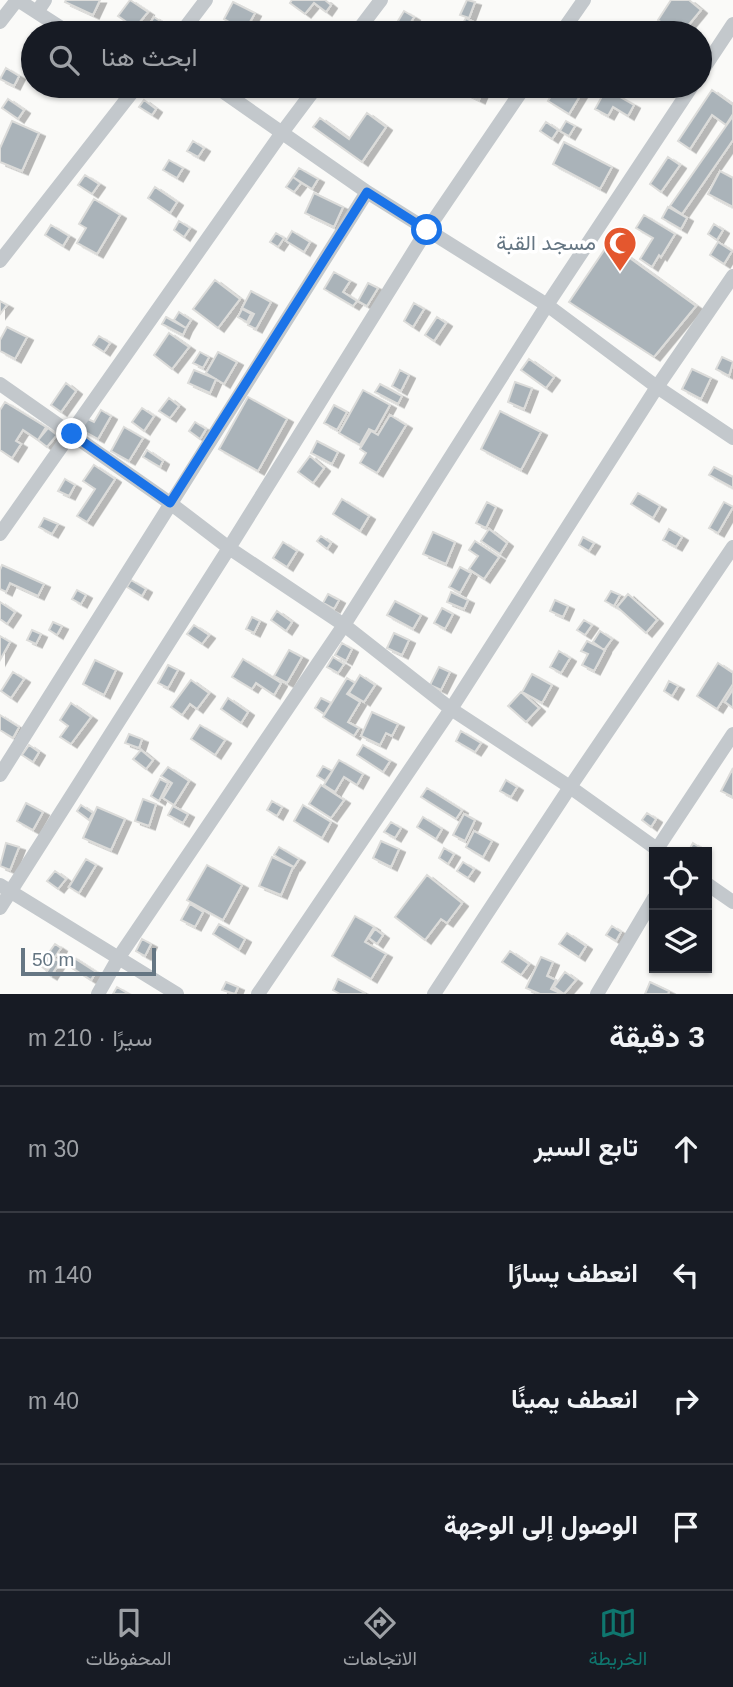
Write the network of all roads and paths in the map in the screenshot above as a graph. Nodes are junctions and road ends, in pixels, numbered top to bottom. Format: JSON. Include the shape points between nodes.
{"nodes":[{"id":1,"x":18,"y":0,"type":"edge"},
{"id":2,"x":206,"y":0,"type":"edge"},
{"id":3,"x":381,"y":0,"type":"edge"},
{"id":4,"x":584,"y":0,"type":"edge"},
{"id":5,"x":41,"y":6,"type":"edge"},
{"id":6,"x":57,"y":21,"type":"edge"},
{"id":7,"x":190,"y":21,"type":"edge"},
{"id":8,"x":365,"y":21,"type":"edge"},
{"id":9,"x":569,"y":21,"type":"edge"},
{"id":10,"x":0,"y":22,"type":"edge"},
{"id":11,"x":733,"y":24,"type":"edge"},
{"id":12,"x":712,"y":56,"type":"edge"},
{"id":13,"x":128,"y":98,"type":"edge"},
{"id":14,"x":232,"y":98,"type":"edge"},
{"id":15,"x":308,"y":98,"type":"edge"},
{"id":16,"x":517,"y":98,"type":"edge"},
{"id":17,"x":684,"y":98,"type":"edge"},
{"id":18,"x":281,"y":134,"type":"junction"},
{"id":19,"x":367,"y":192,"type":"junction"},
{"id":20,"x":427,"y":230,"type":"junction"},
{"id":21,"x":0,"y":261,"type":"edge"},
{"id":22,"x":733,"y":276,"type":"edge"},
{"id":23,"x":547,"y":305,"type":"junction"},
{"id":24,"x":0,"y":384,"type":"edge"},
{"id":25,"x":657,"y":387,"type":"junction"},
{"id":26,"x":72,"y":434,"type":"junction"},
{"id":27,"x":733,"y":438,"type":"edge"},
{"id":28,"x":170,"y":503,"type":"junction"},
{"id":29,"x":0,"y":534,"type":"edge"},
{"id":30,"x":733,"y":547,"type":"edge"},
{"id":31,"x":229,"y":548,"type":"junction"},
{"id":32,"x":344,"y":625,"type":"junction"},
{"id":33,"x":451,"y":709,"type":"junction"},
{"id":34,"x":733,"y":734,"type":"edge"},
{"id":35,"x":0,"y":775,"type":"edge"},
{"id":36,"x":570,"y":787,"type":"junction"},
{"id":37,"x":653,"y":847,"type":"edge"},
{"id":38,"x":662,"y":847,"type":"edge"},
{"id":39,"x":712,"y":887,"type":"edge"},
{"id":40,"x":6,"y":889,"type":"edge"},
{"id":41,"x":733,"y":902,"type":"edge"},
{"id":42,"x":649,"y":906,"type":"edge"},
{"id":43,"x":0,"y":908,"type":"edge"},
{"id":44,"x":119,"y":957,"type":"junction"},
{"id":45,"x":98,"y":994,"type":"edge"},
{"id":46,"x":177,"y":994,"type":"edge"},
{"id":47,"x":258,"y":994,"type":"edge"},
{"id":48,"x":434,"y":994,"type":"edge"},
{"id":49,"x":597,"y":994,"type":"edge"}],
"edges":[{"from":1,"to":5,"type":"street"},
{"from":1,"to":10,"type":"street"},
{"from":2,"to":7,"type":"street"},
{"from":3,"to":8,"type":"street"},
{"from":4,"to":9,"type":"street"},
{"from":5,"to":6,"type":"street"},
{"from":11,"to":12,"type":"street"},
{"from":13,"to":21,"type":"street"},
{"from":14,"to":18,"type":"street"},
{"from":15,"to":18,"type":"street"},
{"from":16,"to":20,"type":"street"},
{"from":17,"to":23,"type":"street"},
{"from":18,"to":19,"type":"street"},
{"from":18,"to":26,"type":"street"},
{"from":19,"to":20,"type":"street"},
{"from":19,"to":28,"type":"street"},
{"from":20,"to":23,"type":"street"},
{"from":20,"to":31,"type":"street"},
{"from":22,"to":25,"type":"street"},
{"from":23,"to":25,"type":"street"},
{"from":23,"to":32,"type":"street"},
{"from":24,"to":26,"type":"street"},
{"from":25,"to":27,"type":"street"},
{"from":25,"to":33,"type":"street"},
{"from":26,"to":28,"type":"street"},
{"from":26,"to":29,"type":"street"},
{"from":28,"to":31,"type":"street"},
{"from":28,"to":35,"type":"street"},
{"from":30,"to":36,"type":"street"},
{"from":31,"to":32,"type":"street"},
{"from":31,"to":40,"type":"street"},
{"from":32,"to":33,"type":"street"},
{"from":32,"to":44,"type":"street"},
{"from":33,"to":36,"type":"street"},
{"from":33,"to":47,"type":"street"},
{"from":34,"to":38,"type":"street"},
{"from":36,"to":37,"type":"street"},
{"from":36,"to":48,"type":"street"},
{"from":39,"to":41,"type":"street"},
{"from":40,"to":43,"type":"street"},
{"from":40,"to":44,"type":"street"},
{"from":42,"to":49,"type":"street"},
{"from":44,"to":45,"type":"street"},
{"from":44,"to":46,"type":"street"}]}
